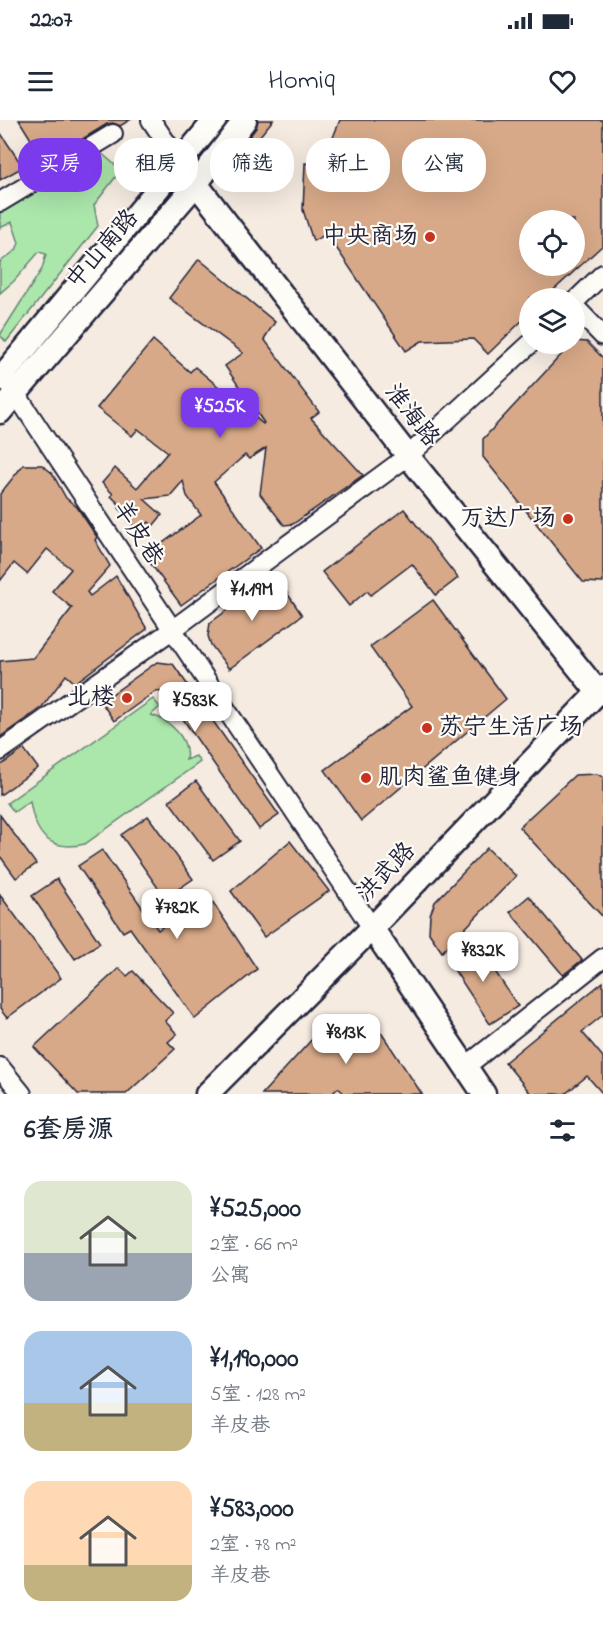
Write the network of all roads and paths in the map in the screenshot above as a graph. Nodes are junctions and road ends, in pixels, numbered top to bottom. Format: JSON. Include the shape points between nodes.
{"nodes":[{"id":1,"x":151,"y":120,"type":"edge"},
{"id":2,"x":215,"y":120,"type":"edge"},
{"id":3,"x":245,"y":120,"type":"edge"},
{"id":4,"x":113,"y":134,"type":"dead end"},
{"id":5,"x":163,"y":138,"type":"edge"},
{"id":6,"x":198,"y":141,"type":"edge"},
{"id":7,"x":198,"y":181,"type":"edge"},
{"id":8,"x":198,"y":187,"type":"edge"},
{"id":9,"x":157,"y":192,"type":"edge"},
{"id":10,"x":188,"y":192,"type":"edge"},
{"id":11,"x":0,"y":202,"type":"edge"},
{"id":12,"x":603,"y":274,"type":"edge"},
{"id":13,"x":585,"y":293,"type":"edge"},
{"id":14,"x":585,"y":316,"type":"edge"},
{"id":15,"x":603,"y":336,"type":"edge"},
{"id":16,"x":519,"y":354,"type":"edge"},
{"id":17,"x":6,"y":382,"type":"edge"},
{"id":18,"x":0,"y":412,"type":"edge"},
{"id":19,"x":408,"y":456,"type":"junction"},
{"id":20,"x":172,"y":630,"type":"junction"},
{"id":21,"x":601,"y":693,"type":"edge"},
{"id":22,"x":0,"y":752,"type":"edge"},
{"id":23,"x":372,"y":928,"type":"junction"},
{"id":24,"x":603,"y":958,"type":"edge"},
{"id":25,"x":0,"y":1067,"type":"edge"},
{"id":26,"x":465,"y":1067,"type":"junction"},
{"id":27,"x":21,"y":1094,"type":"edge"},
{"id":28,"x":207,"y":1094,"type":"edge"},
{"id":29,"x":484,"y":1094,"type":"edge"}],
"edges":[{"from":1,"to":5,"type":"street"},
{"from":2,"to":6,"type":"main road","name":"中山南路"},
{"from":3,"to":7,"type":"main road","name":"中山南路"},
{"from":4,"to":11,"type":"street"},
{"from":8,"to":19,"type":"main road","name":"淮海路"},
{"from":9,"to":17,"type":"main road","name":"中山南路"},
{"from":10,"to":17,"type":"main road","name":"中山南路"},
{"from":12,"to":13,"type":"street"},
{"from":14,"to":15,"type":"street"},
{"from":16,"to":19,"type":"street"},
{"from":17,"to":18,"type":"main road","name":"中山南路"},
{"from":17,"to":20,"type":"street","name":"羊皮巷"},
{"from":19,"to":20,"type":"street"},
{"from":19,"to":21,"type":"main road","name":"淮海路"},
{"from":20,"to":22,"type":"street"},
{"from":20,"to":23,"type":"street","name":"羊皮巷"},
{"from":21,"to":23,"type":"main road","name":"洪武路"},
{"from":23,"to":26,"type":"main road"},
{"from":23,"to":28,"type":"main road","name":"洪武路"},
{"from":24,"to":26,"type":"street"},
{"from":25,"to":27,"type":"street"},
{"from":26,"to":29,"type":"main road"}]}
